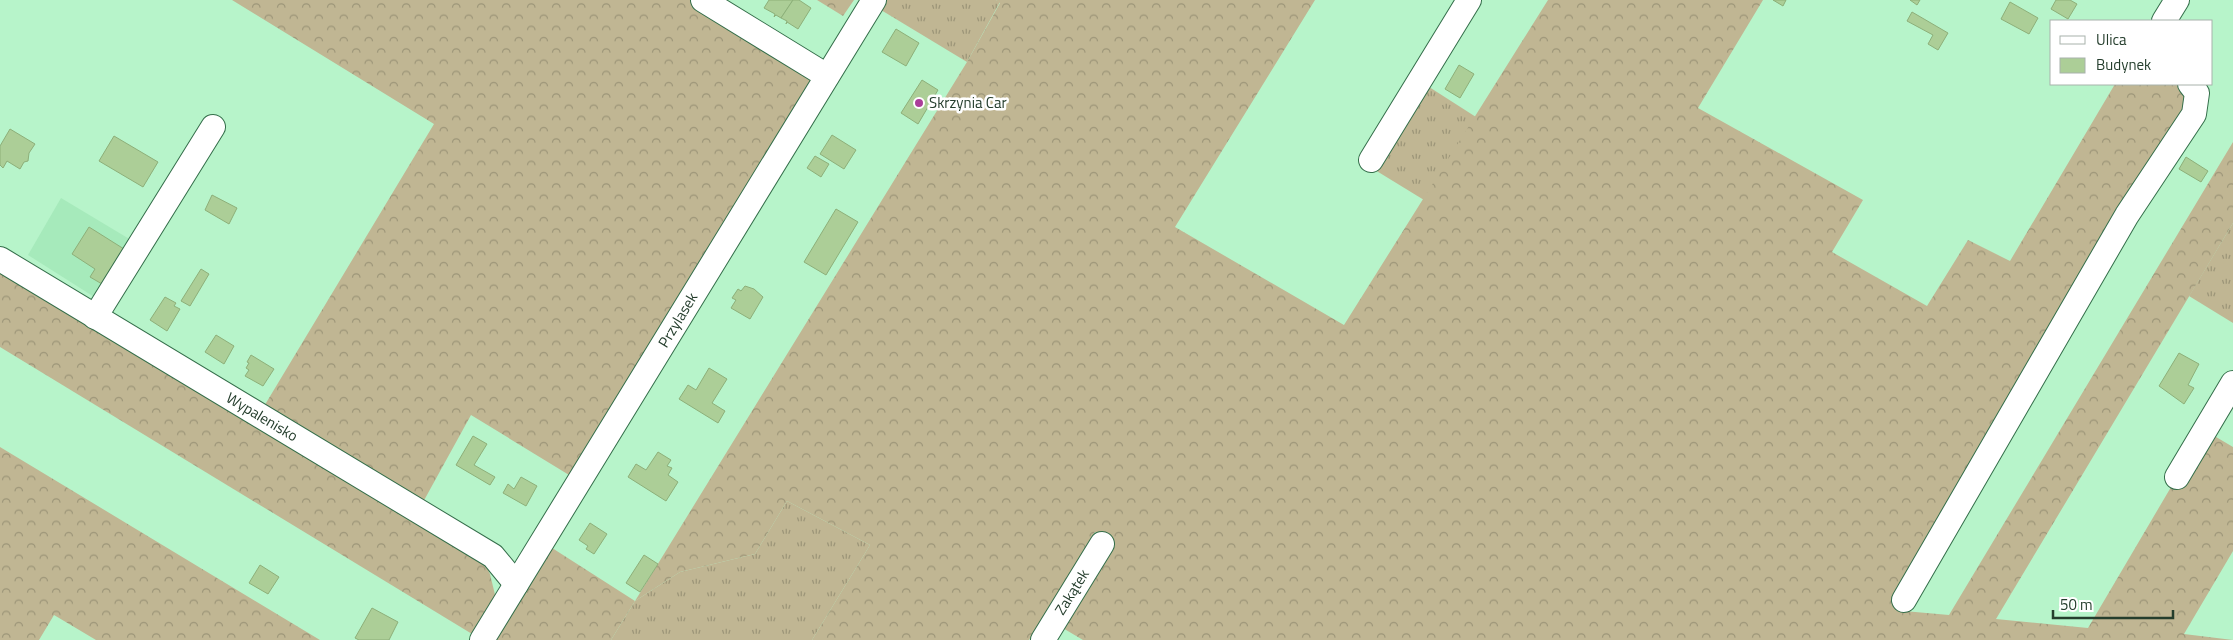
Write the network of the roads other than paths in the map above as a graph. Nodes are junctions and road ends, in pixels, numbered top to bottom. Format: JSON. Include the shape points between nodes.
{"nodes":[{"id":1,"x":703,"y":0,"type":"edge"},
{"id":2,"x":874,"y":0,"type":"edge"},
{"id":3,"x":1469,"y":0,"type":"edge"},
{"id":4,"x":2177,"y":0,"type":"edge"},
{"id":5,"x":2165,"y":20,"type":"edge"},
{"id":6,"x":827,"y":76,"type":"junction"},
{"id":7,"x":2191,"y":85,"type":"edge"},
{"id":8,"x":213,"y":127,"type":"dead end"},
{"id":9,"x":1371,"y":160,"type":"dead end"},
{"id":10,"x":0,"y":259,"type":"edge"},
{"id":11,"x":95,"y":316,"type":"junction"},
{"id":12,"x":2233,"y":383,"type":"edge"},
{"id":13,"x":2177,"y":477,"type":"dead end"},
{"id":14,"x":1102,"y":544,"type":"dead end"},
{"id":15,"x":516,"y":584,"type":"junction"},
{"id":16,"x":1904,"y":600,"type":"dead end"},
{"id":17,"x":482,"y":640,"type":"edge"},
{"id":18,"x":1043,"y":640,"type":"edge"}],
"edges":[{"from":1,"to":6,"type":"street"},
{"from":2,"to":6,"type":"street","name":"Przylasek"},
{"from":3,"to":9,"type":"street"},
{"from":4,"to":5,"type":"street"},
{"from":6,"to":15,"type":"street","name":"Przylasek"},
{"from":7,"to":16,"type":"street","via":[[2197,93],[2194,114],[2127,216]]},
{"from":8,"to":11,"type":"street"},
{"from":10,"to":11,"type":"street","name":"Wypalenisko"},
{"from":11,"to":15,"type":"street","name":"Wypalenisko","via":[[493,556]]},
{"from":12,"to":13,"type":"street"},
{"from":14,"to":18,"type":"street","name":"Zakątek"},
{"from":15,"to":17,"type":"street","name":"Przylasek"}]}
